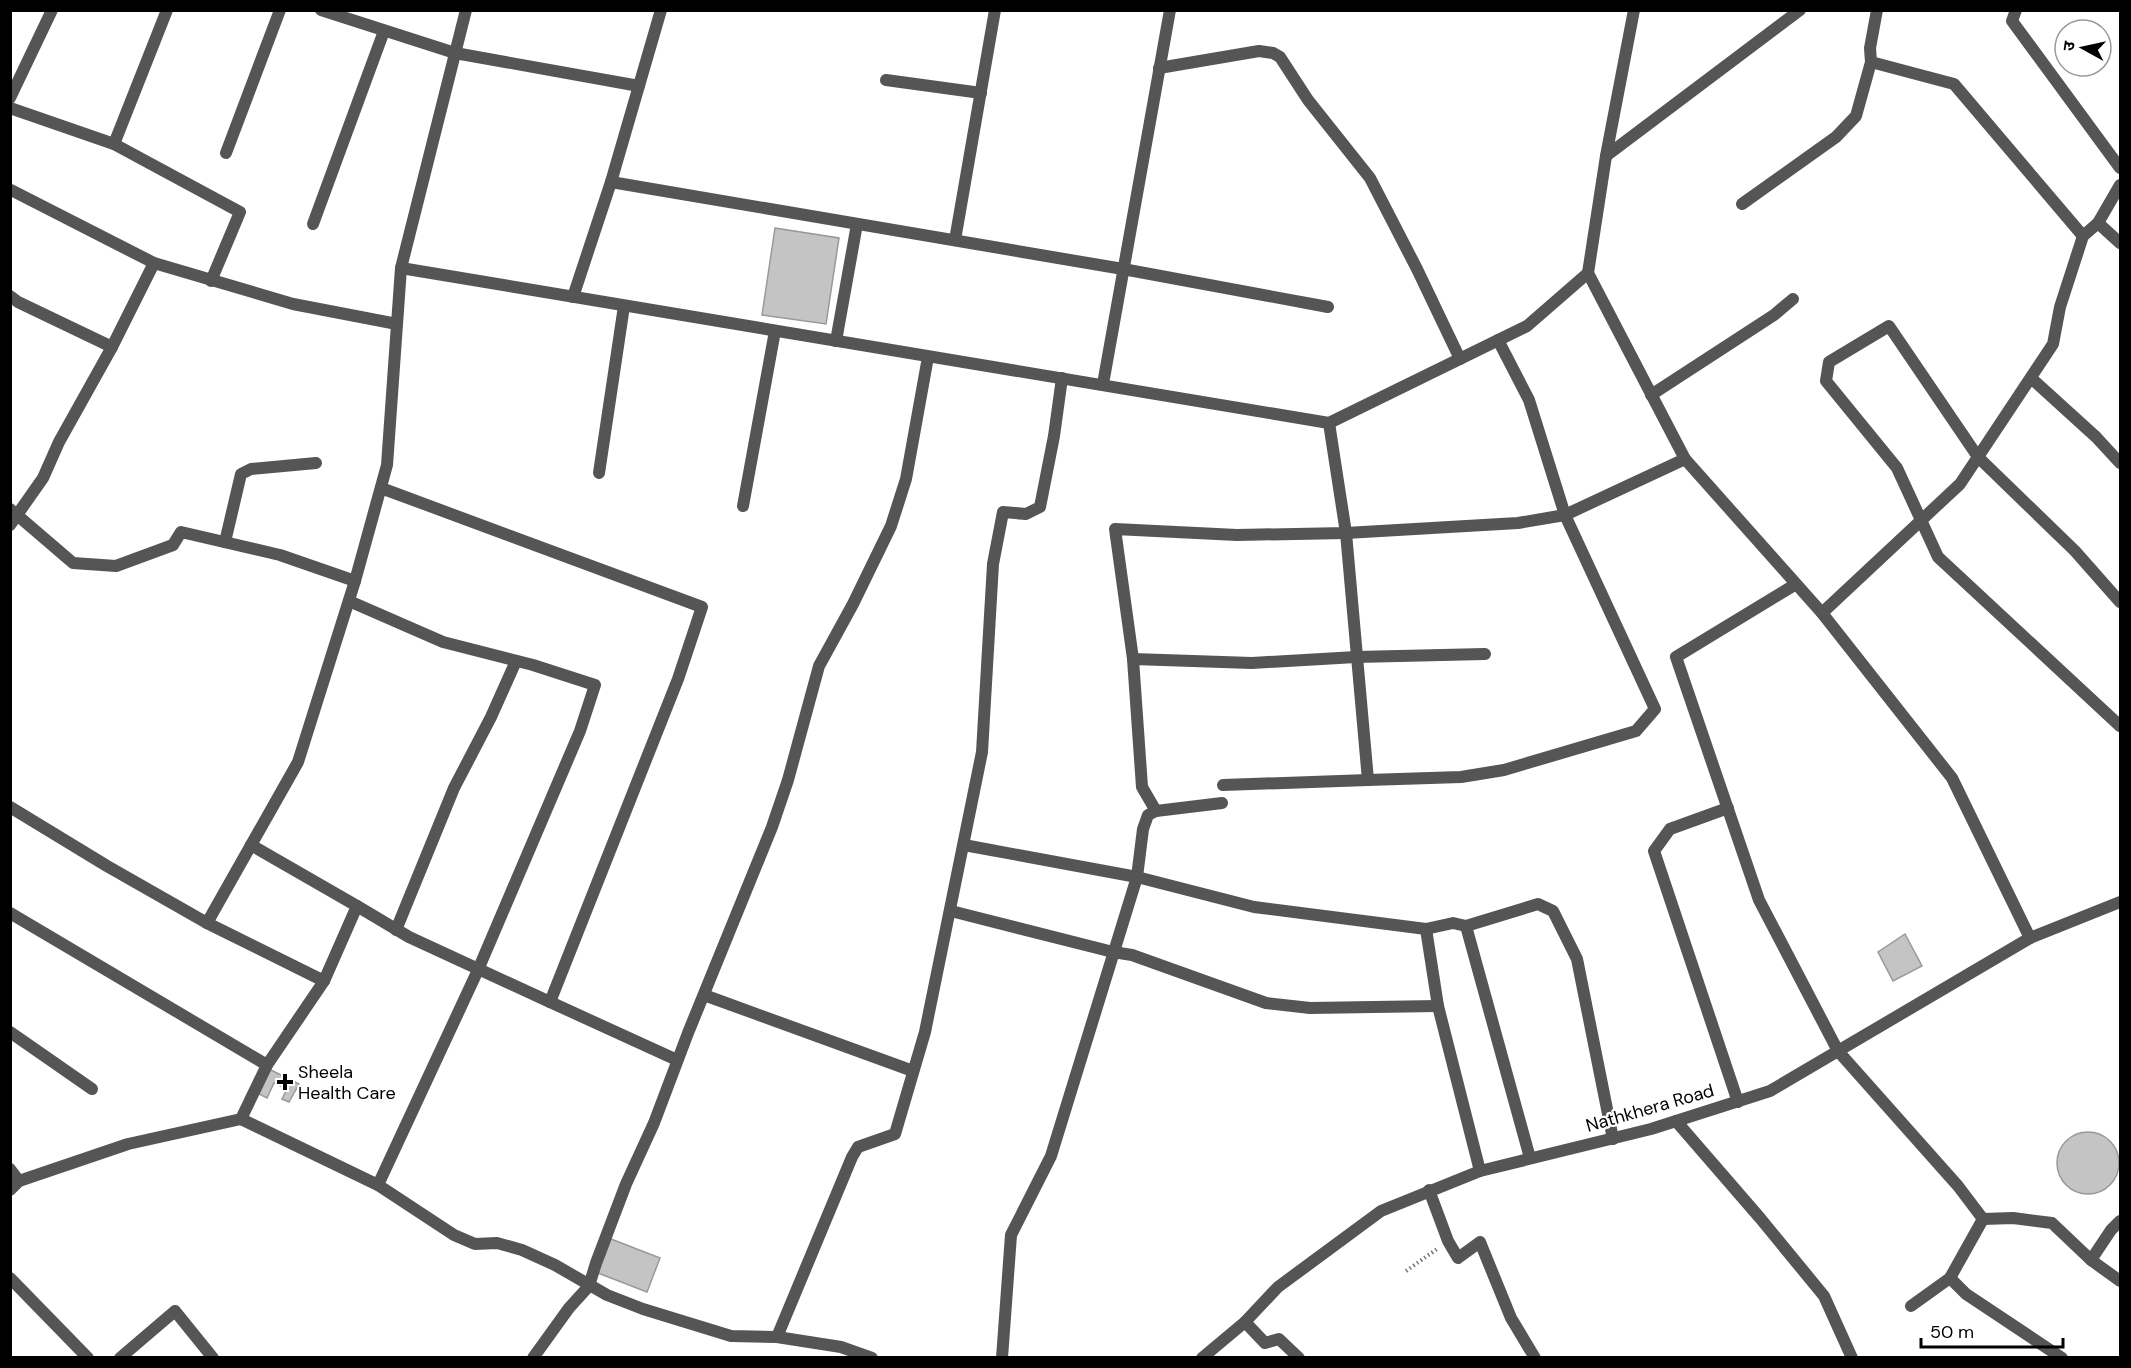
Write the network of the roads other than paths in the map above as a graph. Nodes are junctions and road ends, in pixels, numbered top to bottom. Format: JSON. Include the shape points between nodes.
{"nodes":[{"id":1,"x":52,"y":10,"type":"edge"},
{"id":2,"x":166,"y":10,"type":"edge"},
{"id":3,"x":280,"y":10,"type":"edge"},
{"id":4,"x":321,"y":10,"type":"edge"},
{"id":5,"x":466,"y":10,"type":"edge"},
{"id":6,"x":661,"y":10,"type":"edge"},
{"id":7,"x":995,"y":10,"type":"edge"},
{"id":8,"x":1170,"y":10,"type":"edge"},
{"id":9,"x":1634,"y":10,"type":"edge"},
{"id":10,"x":1800,"y":10,"type":"edge"},
{"id":11,"x":1877,"y":10,"type":"edge"},
{"id":12,"x":2016,"y":10,"type":"edge"},
{"id":13,"x":384,"y":31,"type":"junction"},
{"id":14,"x":455,"y":53,"type":"junction"},
{"id":15,"x":1871,"y":62,"type":"junction"},
{"id":16,"x":1159,"y":68,"type":"junction"},
{"id":17,"x":886,"y":80,"type":"dead end"},
{"id":18,"x":639,"y":86,"type":"junction"},
{"id":19,"x":981,"y":93,"type":"junction"},
{"id":20,"x":10,"y":98,"type":"edge"},
{"id":21,"x":10,"y":108,"type":"edge"},
{"id":22,"x":114,"y":144,"type":"junction"},
{"id":23,"x":226,"y":153,"type":"dead end"},
{"id":24,"x":1606,"y":156,"type":"junction"},
{"id":25,"x":2121,"y":168,"type":"edge"},
{"id":26,"x":611,"y":182,"type":"junction"},
{"id":27,"x":2121,"y":185,"type":"edge"},
{"id":28,"x":11,"y":190,"type":"edge"},
{"id":29,"x":1742,"y":204,"type":"dead end"},
{"id":30,"x":2098,"y":223,"type":"junction"},
{"id":31,"x":314,"y":224,"type":"dead end"},
{"id":32,"x":857,"y":224,"type":"junction"},
{"id":33,"x":2083,"y":236,"type":"junction"},
{"id":34,"x":956,"y":240,"type":"junction"},
{"id":35,"x":2121,"y":243,"type":"edge"},
{"id":36,"x":154,"y":263,"type":"junction"},
{"id":37,"x":401,"y":268,"type":"junction"},
{"id":38,"x":1124,"y":269,"type":"junction"},
{"id":39,"x":1587,"y":273,"type":"junction"},
{"id":40,"x":211,"y":281,"type":"junction"},
{"id":41,"x":10,"y":296,"type":"edge"},
{"id":42,"x":573,"y":297,"type":"junction"},
{"id":43,"x":1793,"y":299,"type":"dead end"},
{"id":44,"x":624,"y":306,"type":"junction"},
{"id":45,"x":1328,"y":307,"type":"dead end"},
{"id":46,"x":397,"y":324,"type":"junction"},
{"id":47,"x":775,"y":331,"type":"junction"},
{"id":48,"x":1498,"y":340,"type":"junction"},
{"id":49,"x":836,"y":341,"type":"junction"},
{"id":50,"x":112,"y":347,"type":"junction"},
{"id":51,"x":928,"y":357,"type":"junction"},
{"id":52,"x":1460,"y":359,"type":"junction"},
{"id":53,"x":1062,"y":378,"type":"junction"},
{"id":54,"x":2031,"y":378,"type":"junction"},
{"id":55,"x":1103,"y":384,"type":"junction"},
{"id":56,"x":1652,"y":394,"type":"junction"},
{"id":57,"x":1329,"y":423,"type":"junction"},
{"id":58,"x":1978,"y":457,"type":"junction"},
{"id":59,"x":1685,"y":459,"type":"junction"},
{"id":60,"x":316,"y":463,"type":"dead end"},
{"id":61,"x":2121,"y":463,"type":"edge"},
{"id":62,"x":599,"y":473,"type":"dead end"},
{"id":63,"x":381,"y":488,"type":"junction"},
{"id":64,"x":743,"y":506,"type":"dead end"},
{"id":65,"x":1565,"y":515,"type":"junction"},
{"id":66,"x":13,"y":516,"type":"edge"},
{"id":67,"x":1921,"y":520,"type":"junction"},
{"id":68,"x":1346,"y":533,"type":"junction"},
{"id":69,"x":225,"y":542,"type":"junction"},
{"id":70,"x":354,"y":581,"type":"junction"},
{"id":71,"x":1796,"y":584,"type":"junction"},
{"id":72,"x":349,"y":601,"type":"junction"},
{"id":73,"x":2121,"y":602,"type":"edge"},
{"id":74,"x":1822,"y":613,"type":"junction"},
{"id":75,"x":1485,"y":654,"type":"dead end"},
{"id":76,"x":1356,"y":657,"type":"junction"},
{"id":77,"x":1133,"y":659,"type":"junction"},
{"id":78,"x":516,"y":661,"type":"junction"},
{"id":79,"x":2121,"y":726,"type":"edge"},
{"id":80,"x":1368,"y":780,"type":"junction"},
{"id":81,"x":1222,"y":785,"type":"dead end"},
{"id":82,"x":1222,"y":803,"type":"dead end"},
{"id":83,"x":10,"y":807,"type":"edge"},
{"id":84,"x":1728,"y":808,"type":"junction"},
{"id":85,"x":1156,"y":811,"type":"junction"},
{"id":86,"x":251,"y":845,"type":"junction"},
{"id":87,"x":964,"y":845,"type":"junction"},
{"id":88,"x":1137,"y":877,"type":"junction"},
{"id":89,"x":2121,"y":902,"type":"edge"},
{"id":90,"x":357,"y":906,"type":"junction"},
{"id":91,"x":951,"y":911,"type":"junction"},
{"id":92,"x":10,"y":913,"type":"edge"},
{"id":93,"x":207,"y":923,"type":"junction"},
{"id":94,"x":1466,"y":927,"type":"junction"},
{"id":95,"x":1426,"y":929,"type":"junction"},
{"id":96,"x":396,"y":930,"type":"junction"},
{"id":97,"x":2030,"y":938,"type":"junction"},
{"id":98,"x":1113,"y":952,"type":"junction"},
{"id":99,"x":478,"y":970,"type":"junction"},
{"id":100,"x":324,"y":981,"type":"junction"},
{"id":101,"x":704,"y":995,"type":"junction"},
{"id":102,"x":550,"y":1002,"type":"junction"},
{"id":103,"x":1438,"y":1006,"type":"junction"},
{"id":104,"x":10,"y":1032,"type":"edge"},
{"id":105,"x":1838,"y":1051,"type":"junction"},
{"id":106,"x":677,"y":1060,"type":"junction"},
{"id":107,"x":267,"y":1065,"type":"junction"},
{"id":108,"x":913,"y":1071,"type":"junction"},
{"id":109,"x":92,"y":1089,"type":"dead end"},
{"id":110,"x":1738,"y":1102,"type":"junction"},
{"id":111,"x":241,"y":1119,"type":"junction"},
{"id":112,"x":1676,"y":1121,"type":"junction"},
{"id":113,"x":1613,"y":1139,"type":"junction"},
{"id":114,"x":1530,"y":1158,"type":"junction"},
{"id":115,"x":10,"y":1169,"type":"edge"},
{"id":116,"x":1480,"y":1171,"type":"junction"},
{"id":117,"x":378,"y":1185,"type":"junction"},
{"id":118,"x":15,"y":1186,"type":"edge"},
{"id":119,"x":1429,"y":1190,"type":"junction"},
{"id":120,"x":1983,"y":1219,"type":"junction"},
{"id":121,"x":2121,"y":1221,"type":"edge"},
{"id":122,"x":2091,"y":1260,"type":"junction"},
{"id":123,"x":10,"y":1278,"type":"edge"},
{"id":124,"x":1950,"y":1278,"type":"junction"},
{"id":125,"x":2121,"y":1281,"type":"edge"},
{"id":126,"x":589,"y":1286,"type":"junction"},
{"id":127,"x":1911,"y":1306,"type":"dead end"},
{"id":128,"x":1245,"y":1322,"type":"junction"},
{"id":129,"x":777,"y":1337,"type":"junction"},
{"id":130,"x":88,"y":1358,"type":"edge"},
{"id":131,"x":120,"y":1358,"type":"edge"},
{"id":132,"x":213,"y":1358,"type":"edge"},
{"id":133,"x":533,"y":1358,"type":"edge"},
{"id":134,"x":872,"y":1358,"type":"edge"},
{"id":135,"x":1002,"y":1358,"type":"edge"},
{"id":136,"x":1202,"y":1358,"type":"edge"},
{"id":137,"x":1299,"y":1358,"type":"edge"},
{"id":138,"x":1535,"y":1358,"type":"edge"},
{"id":139,"x":1852,"y":1358,"type":"edge"},
{"id":140,"x":2062,"y":1358,"type":"edge"}],
"edges":[{"from":1,"to":20,"type":"street"},
{"from":2,"to":22,"type":"street"},
{"from":3,"to":23,"type":"street"},
{"from":4,"to":13,"type":"street"},
{"from":5,"to":14,"type":"street"},
{"from":6,"to":18,"type":"street"},
{"from":7,"to":19,"type":"street"},
{"from":8,"to":16,"type":"street"},
{"from":9,"to":24,"type":"street"},
{"from":10,"to":24,"type":"street"},
{"from":11,"to":15,"type":"street"},
{"from":12,"to":25,"type":"street","via":[[2012,21]]},
{"from":13,"to":14,"type":"street"},
{"from":13,"to":31,"type":"street"},
{"from":14,"to":18,"type":"street"},
{"from":14,"to":37,"type":"street"},
{"from":15,"to":29,"type":"street","via":[[1856,116],[1836,137]]},
{"from":15,"to":33,"type":"street","via":[[1954,84]]},
{"from":16,"to":38,"type":"street"},
{"from":16,"to":52,"type":"street","via":[[1259,51],[1280,57],[1308,100],[1370,178]]},
{"from":17,"to":19,"type":"street"},
{"from":18,"to":26,"type":"street"},
{"from":19,"to":34,"type":"street"},
{"from":21,"to":22,"type":"street"},
{"from":22,"to":40,"type":"street","via":[[240,212]]},
{"from":24,"to":39,"type":"street"},
{"from":26,"to":32,"type":"street"},
{"from":26,"to":42,"type":"street"},
{"from":27,"to":30,"type":"street"},
{"from":28,"to":36,"type":"street"},
{"from":30,"to":33,"type":"street"},
{"from":30,"to":35,"type":"street"},
{"from":32,"to":34,"type":"street"},
{"from":32,"to":49,"type":"street"},
{"from":33,"to":54,"type":"street","via":[[2060,307],[2053,344]]},
{"from":34,"to":38,"type":"street"},
{"from":36,"to":40,"type":"street"},
{"from":36,"to":50,"type":"street"},
{"from":37,"to":42,"type":"street"},
{"from":37,"to":46,"type":"street"},
{"from":38,"to":45,"type":"street"},
{"from":38,"to":55,"type":"street"},
{"from":39,"to":48,"type":"street","via":[[1527,326]]},
{"from":39,"to":56,"type":"street"},
{"from":40,"to":46,"type":"street","via":[[293,304]]},
{"from":41,"to":50,"type":"street"},
{"from":42,"to":44,"type":"street"},
{"from":43,"to":56,"type":"street"},
{"from":44,"to":47,"type":"street"},
{"from":44,"to":62,"type":"street"},
{"from":46,"to":63,"type":"street","via":[[387,465]]},
{"from":47,"to":49,"type":"street"},
{"from":47,"to":64,"type":"street"},
{"from":48,"to":52,"type":"street"},
{"from":48,"to":65,"type":"street","via":[[1529,400]]},
{"from":49,"to":51,"type":"street"},
{"from":50,"to":66,"type":"street","via":[[43,478]]},
{"from":51,"to":53,"type":"street"},
{"from":51,"to":101,"type":"street","via":[[906,479],[891,526],[819,666],[772,827]]},
{"from":52,"to":57,"type":"street"},
{"from":53,"to":55,"type":"street"},
{"from":53,"to":87,"type":"street","via":[[1040,507],[1026,514],[1003,512],[993,564],[982,752]]},
{"from":54,"to":58,"type":"street"},
{"from":54,"to":61,"type":"street"},
{"from":55,"to":57,"type":"street"},
{"from":56,"to":59,"type":"street"},
{"from":57,"to":68,"type":"street"},
{"from":58,"to":67,"type":"street","via":[[1960,484]]},
{"from":58,"to":67,"type":"street","via":[[1889,326],[1829,362],[1826,381],[1897,468]]},
{"from":58,"to":73,"type":"street","via":[[2076,551]]},
{"from":59,"to":65,"type":"street"},
{"from":59,"to":71,"type":"street"},
{"from":60,"to":69,"type":"street","via":[[251,469],[241,474]]},
{"from":63,"to":70,"type":"street"},
{"from":63,"to":102,"type":"street","via":[[702,607],[678,679]]},
{"from":65,"to":68,"type":"street","via":[[1518,524]]},
{"from":65,"to":80,"type":"street","via":[[1655,709],[1636,731],[1504,770],[1461,777]]},
{"from":66,"to":69,"type":"street","via":[[73,563],[116,566],[174,545],[181,531]]},
{"from":67,"to":74,"type":"street"},
{"from":67,"to":79,"type":"street","via":[[1938,557]]},
{"from":68,"to":76,"type":"street"},
{"from":68,"to":77,"type":"street","via":[[1237,536],[1115,529]]},
{"from":69,"to":70,"type":"street","via":[[280,555]]},
{"from":70,"to":72,"type":"street"},
{"from":71,"to":74,"type":"street"},
{"from":71,"to":84,"type":"street","via":[[1676,657]]},
{"from":72,"to":78,"type":"street","via":[[443,642]]},
{"from":72,"to":86,"type":"street","via":[[298,762]]},
{"from":74,"to":97,"type":"street","via":[[1952,778]]},
{"from":75,"to":76,"type":"street"},
{"from":76,"to":77,"type":"street","via":[[1252,663]]},
{"from":76,"to":80,"type":"street"},
{"from":77,"to":85,"type":"street","via":[[1142,787]]},
{"from":78,"to":96,"type":"street","via":[[454,788]]},
{"from":78,"to":99,"type":"street","via":[[595,685],[580,731]]},
{"from":80,"to":81,"type":"street"},
{"from":82,"to":85,"type":"street"},
{"from":83,"to":93,"type":"street"},
{"from":84,"to":105,"type":"street","via":[[1759,900]]},
{"from":84,"to":110,"type":"street","via":[[1670,829],[1654,851]]},
{"from":85,"to":88,"type":"street","via":[[1148,815],[1143,829]]},
{"from":86,"to":90,"type":"street"},
{"from":86,"to":93,"type":"street"},
{"from":87,"to":88,"type":"street"},
{"from":87,"to":91,"type":"street"},
{"from":88,"to":95,"type":"street","via":[[1254,907]]},
{"from":88,"to":98,"type":"street"},
{"from":89,"to":97,"type":"street","name":"Nathkhera Road"},
{"from":90,"to":96,"type":"street"},
{"from":90,"to":100,"type":"street"},
{"from":91,"to":98,"type":"street"},
{"from":91,"to":108,"type":"street"},
{"from":92,"to":107,"type":"street"},
{"from":93,"to":100,"type":"street"},
{"from":94,"to":95,"type":"street","via":[[1453,923]]},
{"from":94,"to":113,"type":"street","via":[[1538,904],[1553,911],[1577,959]]},
{"from":94,"to":114,"type":"street"},
{"from":95,"to":103,"type":"street"},
{"from":96,"to":99,"type":"street"},
{"from":97,"to":105,"type":"street","name":"Nathkhera Road"},
{"from":98,"to":103,"type":"street","via":[[1132,955],[1266,1003],[1310,1008]]},
{"from":98,"to":135,"type":"street","via":[[1051,1156],[1011,1236]]},
{"from":99,"to":102,"type":"street"},
{"from":99,"to":117,"type":"street"},
{"from":100,"to":107,"type":"street"},
{"from":101,"to":106,"type":"street"},
{"from":101,"to":108,"type":"street"},
{"from":102,"to":106,"type":"street"},
{"from":103,"to":116,"type":"street"},
{"from":104,"to":109,"type":"street"},
{"from":105,"to":110,"type":"street","name":"Nathkhera Road","via":[[1770,1091]]},
{"from":105,"to":120,"type":"street"},
{"from":106,"to":126,"type":"street"},
{"from":107,"to":111,"type":"street"},
{"from":108,"to":129,"type":"street","via":[[895,1134],[858,1147],[852,1157]]},
{"from":110,"to":112,"type":"street","name":"Nathkhera Road"},
{"from":111,"to":117,"type":"street"},
{"from":111,"to":118,"type":"street","via":[[128,1144]]},
{"from":112,"to":113,"type":"street","name":"Nathkhera Road"},
{"from":112,"to":139,"type":"street","via":[[1824,1296]]},
{"from":113,"to":114,"type":"street","name":"Nathkhera Road"},
{"from":114,"to":116,"type":"street","name":"Nathkhera Road"},
{"from":115,"to":118,"type":"street"},
{"from":116,"to":119,"type":"street","name":"Nathkhera Road"},
{"from":117,"to":126,"type":"street","via":[[454,1234],[475,1244],[522,1250]]},
{"from":119,"to":128,"type":"street","name":"Nathkhera Road","via":[[1381,1211],[1278,1287]]},
{"from":119,"to":138,"type":"street","via":[[1458,1258],[1480,1242],[1511,1318]]},
{"from":120,"to":122,"type":"street","via":[[2052,1222]]},
{"from":120,"to":124,"type":"street"},
{"from":121,"to":122,"type":"street"},
{"from":122,"to":125,"type":"street"},
{"from":123,"to":130,"type":"street"},
{"from":124,"to":127,"type":"street"},
{"from":124,"to":140,"type":"street","via":[[1966,1294]]},
{"from":126,"to":129,"type":"street","via":[[643,1309],[731,1336]]},
{"from":126,"to":133,"type":"street"},
{"from":128,"to":136,"type":"street","name":"Nathkhera Road"},
{"from":128,"to":137,"type":"street","via":[[1265,1343],[1279,1339]]},
{"from":129,"to":134,"type":"street","via":[[841,1347]]},
{"from":131,"to":132,"type":"street","via":[[175,1311]]}]}
